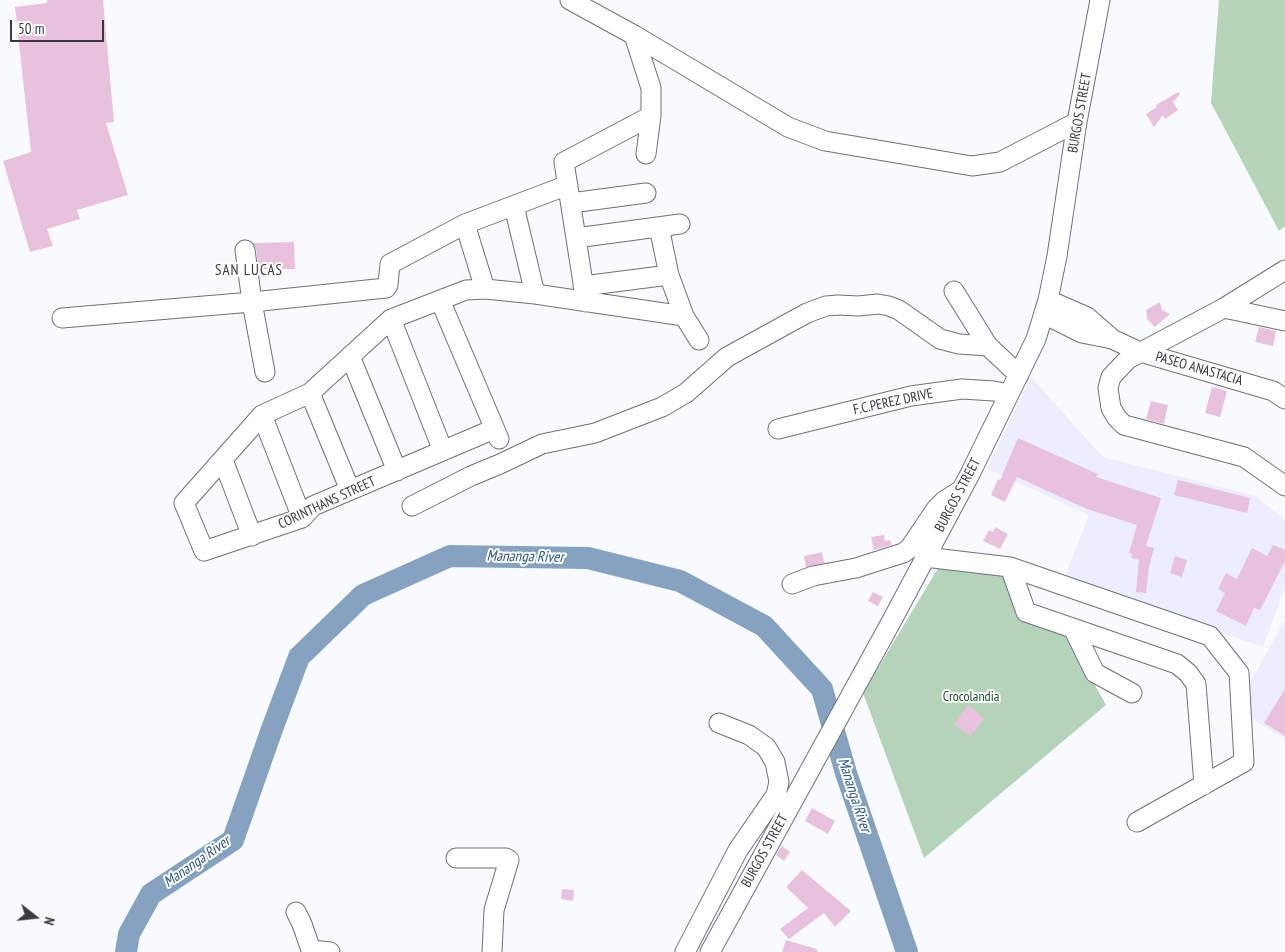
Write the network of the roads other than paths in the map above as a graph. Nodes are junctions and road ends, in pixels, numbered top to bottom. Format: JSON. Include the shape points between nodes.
{"nodes":[{"id":1,"x":570,"y":0,"type":"edge"},
{"id":2,"x":1100,"y":0,"type":"edge"},
{"id":3,"x":634,"y":35,"type":"junction"},
{"id":4,"x":651,"y":116,"type":"junction"},
{"id":5,"x":1077,"y":122,"type":"junction"},
{"id":6,"x":646,"y":154,"type":"dead end"},
{"id":7,"x":568,"y":184,"type":"junction"},
{"id":8,"x":646,"y":193,"type":"dead end"},
{"id":9,"x":571,"y":203,"type":"junction"},
{"id":10,"x":514,"y":206,"type":"junction"},
{"id":11,"x":465,"y":224,"type":"junction"},
{"id":12,"x":680,"y":224,"type":"dead end"},
{"id":13,"x":659,"y":227,"type":"junction"},
{"id":14,"x":576,"y":238,"type":"junction"},
{"id":15,"x":245,"y":250,"type":"dead end"},
{"id":16,"x":1285,"y":270,"type":"edge"},
{"id":17,"x":668,"y":275,"type":"junction"},
{"id":18,"x":485,"y":289,"type":"junction"},
{"id":19,"x":954,"y":291,"type":"dead end"},
{"id":20,"x":535,"y":294,"type":"junction"},
{"id":21,"x":585,"y":294,"type":"junction"},
{"id":22,"x":440,"y":300,"type":"junction"},
{"id":23,"x":252,"y":302,"type":"junction"},
{"id":24,"x":1046,"y":307,"type":"junction"},
{"id":25,"x":1224,"y":308,"type":"junction"},
{"id":26,"x":684,"y":316,"type":"junction"},
{"id":27,"x":62,"y":318,"type":"dead end"},
{"id":28,"x":392,"y":319,"type":"junction"},
{"id":29,"x":1285,"y":322,"type":"edge"},
{"id":30,"x":699,"y":340,"type":"dead end"},
{"id":31,"x":988,"y":346,"type":"junction"},
{"id":32,"x":1140,"y":352,"type":"junction"},
{"id":33,"x":350,"y":356,"type":"junction"},
{"id":34,"x":265,"y":372,"type":"dead end"},
{"id":35,"x":1019,"y":375,"type":"junction"},
{"id":36,"x":310,"y":393,"type":"junction"},
{"id":37,"x":1009,"y":394,"type":"junction"},
{"id":38,"x":1285,"y":399,"type":"edge"},
{"id":39,"x":262,"y":415,"type":"junction"},
{"id":40,"x":778,"y":429,"type":"dead end"},
{"id":41,"x":443,"y":451,"type":"junction"},
{"id":42,"x":223,"y":460,"type":"junction"},
{"id":43,"x":397,"y":471,"type":"junction"},
{"id":44,"x":1285,"y":486,"type":"edge"},
{"id":45,"x":962,"y":489,"type":"junction"},
{"id":46,"x":350,"y":490,"type":"junction"},
{"id":47,"x":412,"y":506,"type":"dead end"},
{"id":48,"x":302,"y":518,"type":"junction"},
{"id":49,"x":252,"y":536,"type":"junction"},
{"id":50,"x":925,"y":557,"type":"junction"},
{"id":51,"x":1010,"y":567,"type":"junction"},
{"id":52,"x":792,"y":584,"type":"dead end"},
{"id":53,"x":1073,"y":628,"type":"junction"},
{"id":54,"x":1132,"y":693,"type":"dead end"},
{"id":55,"x":719,"y":723,"type":"dead end"},
{"id":56,"x":1204,"y":785,"type":"junction"},
{"id":57,"x":1137,"y":822,"type":"dead end"},
{"id":58,"x":456,"y":858,"type":"dead end"},
{"id":59,"x":296,"y":912,"type":"dead end"},
{"id":60,"x":330,"y":952,"type":"edge"},
{"id":61,"x":492,"y":952,"type":"edge"},
{"id":62,"x":685,"y":952,"type":"edge"},
{"id":63,"x":710,"y":952,"type":"edge"}],
"edges":[{"from":1,"to":3,"type":"street"},
{"from":2,"to":5,"type":"street","name":"BURGOS STREET"},
{"from":3,"to":4,"type":"street","via":[[651,88]]},
{"from":3,"to":5,"type":"street","via":[[788,127],[825,141],[972,166],[1000,162]]},
{"from":4,"to":6,"type":"street"},
{"from":4,"to":7,"type":"street","via":[[564,162]]},
{"from":5,"to":24,"type":"street","name":"BURGOS STREET"},
{"from":7,"to":9,"type":"street"},
{"from":7,"to":10,"type":"street"},
{"from":8,"to":9,"type":"street"},
{"from":9,"to":14,"type":"street"},
{"from":10,"to":11,"type":"street"},
{"from":10,"to":20,"type":"street"},
{"from":11,"to":18,"type":"street"},
{"from":11,"to":23,"type":"street","via":[[390,264],[386,288]]},
{"from":12,"to":13,"type":"street"},
{"from":13,"to":14,"type":"street"},
{"from":13,"to":17,"type":"street"},
{"from":14,"to":21,"type":"street"},
{"from":15,"to":23,"type":"street"},
{"from":16,"to":25,"type":"street"},
{"from":17,"to":21,"type":"street"},
{"from":17,"to":26,"type":"street"},
{"from":18,"to":20,"type":"street"},
{"from":18,"to":22,"type":"street","via":[[466,290]]},
{"from":19,"to":31,"type":"street"},
{"from":20,"to":21,"type":"street"},
{"from":21,"to":26,"type":"street"},
{"from":22,"to":28,"type":"street"},
{"from":22,"to":41,"type":"street","name":"CORINTHANS STREET","via":[[497,434]]},
{"from":23,"to":27,"type":"street"},
{"from":23,"to":34,"type":"street"},
{"from":24,"to":32,"type":"street","name":"PASEO ANASTACIA","via":[[1082,332],[1112,339]]},
{"from":24,"to":35,"type":"street","name":"BURGOS STREET","via":[[1036,339]]},
{"from":25,"to":29,"type":"street"},
{"from":25,"to":32,"type":"street"},
{"from":26,"to":30,"type":"street"},
{"from":28,"to":33,"type":"street"},
{"from":28,"to":41,"type":"street"},
{"from":31,"to":35,"type":"street"},
{"from":31,"to":47,"type":"street","via":[[940,339],[889,306],[826,306],[727,357],[686,393],[668,404],[595,433],[542,444]]},
{"from":32,"to":38,"type":"street","name":"PASEO ANASTACIA","via":[[1273,391]]},
{"from":32,"to":44,"type":"street","via":[[1117,370],[1108,388],[1110,408],[1124,425],[1244,457]]},
{"from":33,"to":36,"type":"street"},
{"from":33,"to":43,"type":"street"},
{"from":35,"to":37,"type":"street","name":"BURGOS STREET"},
{"from":36,"to":39,"type":"street"},
{"from":36,"to":46,"type":"street"},
{"from":37,"to":40,"type":"street","name":"F.C.PEREZ DRIVE","via":[[962,389],[911,396]]},
{"from":37,"to":45,"type":"street","name":"BURGOS STREET"},
{"from":39,"to":42,"type":"street"},
{"from":39,"to":48,"type":"street"},
{"from":41,"to":43,"type":"street","name":"CORINTHANS STREET"},
{"from":42,"to":49,"type":"street"},
{"from":42,"to":49,"type":"street","name":"CORINTHANS STREET","via":[[184,503],[204,551]]},
{"from":43,"to":46,"type":"street","name":"CORINTHANS STREET"},
{"from":45,"to":50,"type":"street","name":"BURGOS STREET"},
{"from":45,"to":52,"type":"street","via":[[936,509],[903,553]]},
{"from":46,"to":48,"type":"street","name":"CORINTHANS STREET","via":[[313,506]]},
{"from":48,"to":49,"type":"street","name":"CORINTHANS STREET"},
{"from":50,"to":51,"type":"street"},
{"from":50,"to":63,"type":"street","name":"BURGOS STREET"},
{"from":51,"to":53,"type":"street","via":[[1026,612]]},
{"from":51,"to":56,"type":"street","via":[[1210,636],[1238,673],[1244,762]]},
{"from":53,"to":54,"type":"street","via":[[1095,673]]},
{"from":53,"to":56,"type":"street","via":[[1176,664],[1188,673],[1196,684]]},
{"from":55,"to":62,"type":"street","via":[[749,735],[766,747],[775,762],[779,782],[776,795],[738,850]]},
{"from":56,"to":57,"type":"street"},
{"from":58,"to":61,"type":"street","via":[[508,860],[494,910]]},
{"from":59,"to":60,"type":"street","via":[[311,950]]}]}
